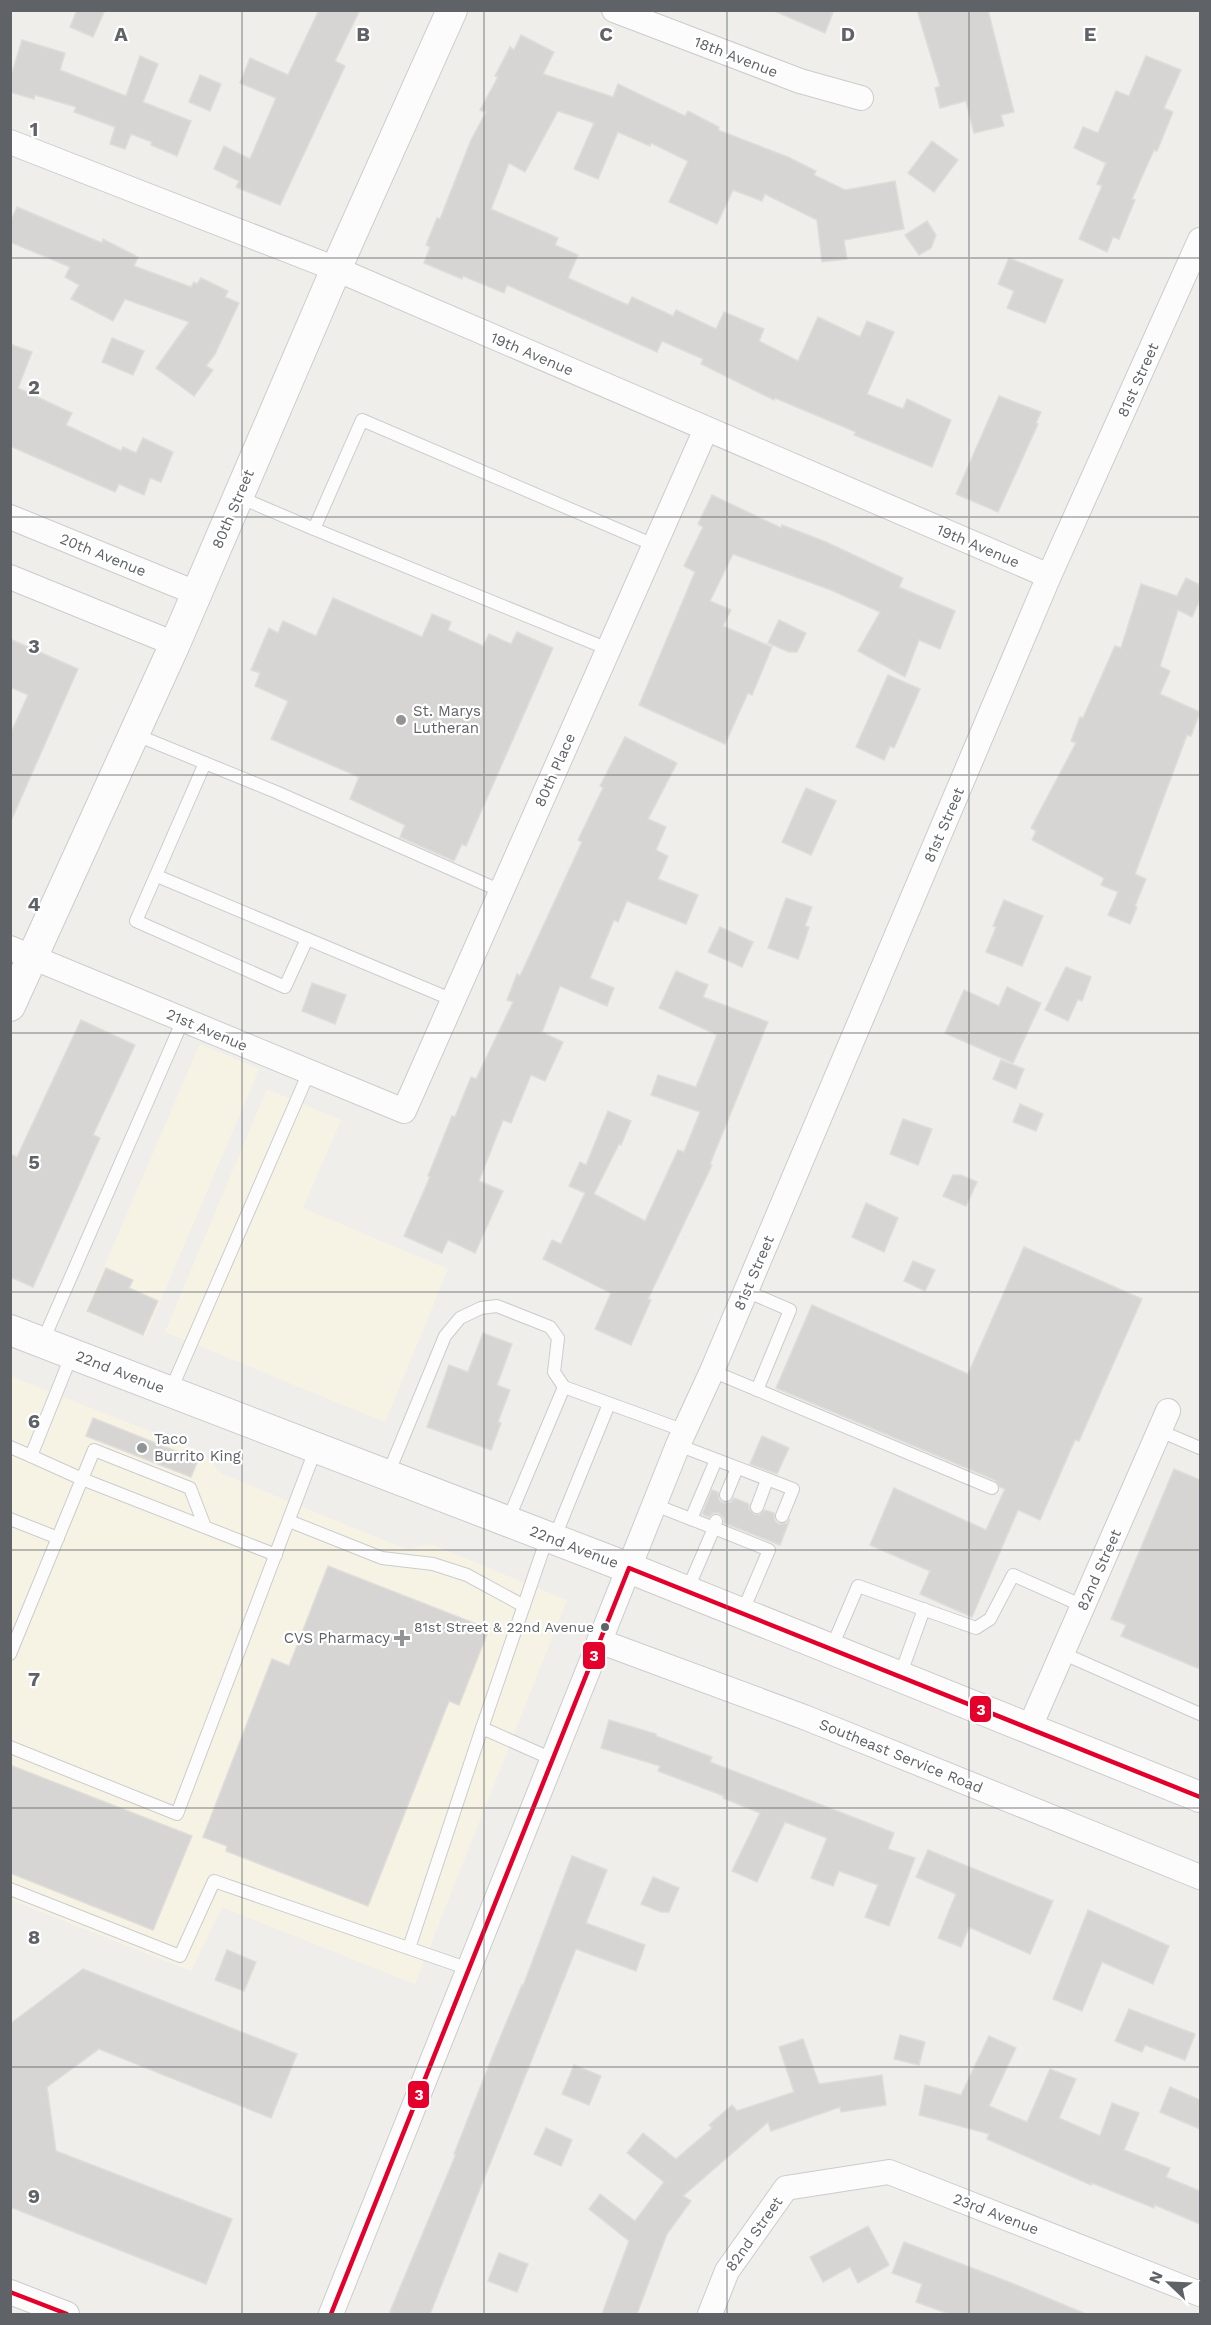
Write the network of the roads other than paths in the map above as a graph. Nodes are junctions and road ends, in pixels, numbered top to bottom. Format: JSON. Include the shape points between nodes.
{"nodes":[{"id":1,"x":452,"y":10,"type":"edge"},
{"id":2,"x":614,"y":10,"type":"edge"},
{"id":3,"x":861,"y":98,"type":"dead end"},
{"id":4,"x":10,"y":141,"type":"edge"},
{"id":5,"x":1200,"y":240,"type":"edge"},
{"id":6,"x":336,"y":269,"type":"junction"},
{"id":7,"x":706,"y":429,"type":"junction"},
{"id":8,"x":238,"y":497,"type":"junction"},
{"id":9,"x":10,"y":517,"type":"edge"},
{"id":10,"x":314,"y":529,"type":"junction"},
{"id":11,"x":654,"y":545,"type":"junction"},
{"id":12,"x":1049,"y":576,"type":"junction"},
{"id":13,"x":10,"y":577,"type":"edge"},
{"id":14,"x":196,"y":593,"type":"junction"},
{"id":15,"x":175,"y":644,"type":"junction"},
{"id":16,"x":608,"y":649,"type":"junction"},
{"id":17,"x":133,"y":734,"type":"junction"},
{"id":18,"x":205,"y":763,"type":"junction"},
{"id":19,"x":157,"y":876,"type":"junction"},
{"id":20,"x":501,"y":891,"type":"junction"},
{"id":21,"x":307,"y":939,"type":"junction"},
{"id":22,"x":21,"y":952,"type":"edge"},
{"id":23,"x":453,"y":1000,"type":"junction"},
{"id":24,"x":10,"y":1006,"type":"edge"},
{"id":25,"x":183,"y":1020,"type":"junction"},
{"id":26,"x":309,"y":1072,"type":"junction"},
{"id":27,"x":404,"y":1111,"type":"joint"},
{"id":28,"x":746,"y":1291,"type":"junction"},
{"id":29,"x":10,"y":1330,"type":"edge"},
{"id":30,"x":42,"y":1343,"type":"junction"},
{"id":31,"x":72,"y":1354,"type":"junction"},
{"id":32,"x":712,"y":1371,"type":"junction"},
{"id":33,"x":564,"y":1387,"type":"junction"},
{"id":34,"x":757,"y":1390,"type":"junction"},
{"id":35,"x":170,"y":1392,"type":"junction"},
{"id":36,"x":609,"y":1404,"type":"junction"},
{"id":37,"x":1164,"y":1421,"type":"joint"},
{"id":38,"x":681,"y":1438,"type":"junction"},
{"id":39,"x":10,"y":1448,"type":"edge"},
{"id":40,"x":316,"y":1448,"type":"junction"},
{"id":41,"x":1200,"y":1448,"type":"edge"},
{"id":42,"x":31,"y":1456,"type":"junction"},
{"id":43,"x":716,"y":1460,"type":"junction"},
{"id":44,"x":737,"y":1468,"type":"junction"},
{"id":45,"x":387,"y":1475,"type":"junction"},
{"id":46,"x":82,"y":1479,"type":"junction"},
{"id":47,"x":767,"y":1480,"type":"junction"},
{"id":48,"x":992,"y":1488,"type":"dead end"},
{"id":49,"x":726,"y":1495,"type":"dead end"},
{"id":50,"x":655,"y":1504,"type":"junction"},
{"id":51,"x":757,"y":1507,"type":"dead end"},
{"id":52,"x":782,"y":1516,"type":"dead end"},
{"id":53,"x":10,"y":1518,"type":"edge"},
{"id":54,"x":691,"y":1519,"type":"junction"},
{"id":55,"x":289,"y":1521,"type":"junction"},
{"id":56,"x":508,"y":1521,"type":"junction"},
{"id":57,"x":715,"y":1524,"type":"junction"},
{"id":58,"x":205,"y":1527,"type":"junction"},
{"id":59,"x":58,"y":1538,"type":"junction"},
{"id":60,"x":551,"y":1538,"type":"junction"},
{"id":61,"x":276,"y":1555,"type":"junction"},
{"id":62,"x":629,"y":1568,"type":"junction"},
{"id":63,"x":687,"y":1591,"type":"junction"},
{"id":64,"x":524,"y":1606,"type":"junction"},
{"id":65,"x":1083,"y":1606,"type":"junction"},
{"id":66,"x":924,"y":1609,"type":"junction"},
{"id":67,"x":742,"y":1613,"type":"junction"},
{"id":68,"x":599,"y":1641,"type":"junction"},
{"id":69,"x":831,"y":1649,"type":"junction"},
{"id":70,"x":1062,"y":1653,"type":"junction"},
{"id":71,"x":10,"y":1654,"type":"edge"},
{"id":72,"x":900,"y":1676,"type":"junction"},
{"id":73,"x":1200,"y":1713,"type":"edge"},
{"id":74,"x":482,"y":1728,"type":"junction"},
{"id":75,"x":1029,"y":1729,"type":"junction"},
{"id":76,"x":10,"y":1747,"type":"edge"},
{"id":77,"x":552,"y":1759,"type":"junction"},
{"id":78,"x":1200,"y":1797,"type":"edge"},
{"id":79,"x":1200,"y":1876,"type":"edge"},
{"id":80,"x":10,"y":1889,"type":"edge"},
{"id":81,"x":409,"y":1948,"type":"junction"},
{"id":82,"x":469,"y":1969,"type":"junction"},
{"id":83,"x":786,"y":2188,"type":"joint"},
{"id":84,"x":10,"y":2292,"type":"edge"},
{"id":85,"x":1200,"y":2294,"type":"edge"},
{"id":86,"x":67,"y":2314,"type":"edge"},
{"id":87,"x":331,"y":2314,"type":"edge"},
{"id":88,"x":710,"y":2314,"type":"edge"}],
"edges":[{"from":1,"to":6,"type":"street","name":"80th Street"},
{"from":2,"to":3,"type":"street","name":"18th Avenue","via":[[800,81]]},
{"from":4,"to":6,"type":"street","name":"19th Avenue"},
{"from":5,"to":12,"type":"street","name":"81st Street"},
{"from":6,"to":7,"type":"street","name":"19th Avenue"},
{"from":6,"to":8,"type":"street","name":"80th Street"},
{"from":7,"to":11,"type":"street","name":"80th Place"},
{"from":7,"to":12,"type":"street","name":"19th Avenue"},
{"from":8,"to":10,"type":"lane"},
{"from":8,"to":14,"type":"street","name":"80th Street"},
{"from":9,"to":14,"type":"street","name":"20th Avenue"},
{"from":10,"to":11,"type":"lane","via":[[362,420]]},
{"from":10,"to":16,"type":"lane"},
{"from":11,"to":16,"type":"street","name":"80th Place"},
{"from":12,"to":28,"type":"street","name":"81st Street"},
{"from":13,"to":15,"type":"street"},
{"from":14,"to":15,"type":"street","name":"80th Street"},
{"from":15,"to":17,"type":"street","name":"80th Street"},
{"from":16,"to":20,"type":"street","name":"80th Place"},
{"from":17,"to":18,"type":"lane"},
{"from":17,"to":22,"type":"street","name":"80th Street"},
{"from":18,"to":19,"type":"lane"},
{"from":18,"to":20,"type":"lane"},
{"from":19,"to":21,"type":"lane"},
{"from":19,"to":21,"type":"lane","via":[[136,921],[285,987]]},
{"from":20,"to":23,"type":"street","name":"80th Place"},
{"from":21,"to":23,"type":"lane"},
{"from":22,"to":24,"type":"street","name":"80th Street"},
{"from":22,"to":25,"type":"street","name":"21st Avenue"},
{"from":23,"to":27,"type":"street","name":"80th Place"},
{"from":25,"to":26,"type":"street","name":"21st Avenue"},
{"from":25,"to":30,"type":"lane"},
{"from":26,"to":27,"type":"street","name":"21st Avenue"},
{"from":26,"to":35,"type":"lane"},
{"from":28,"to":32,"type":"street","name":"81st Street"},
{"from":28,"to":34,"type":"lane","via":[[790,1310]]},
{"from":29,"to":30,"type":"street","name":"22nd Avenue"},
{"from":30,"to":31,"type":"street","name":"22nd Avenue"},
{"from":31,"to":35,"type":"street","name":"22nd Avenue"},
{"from":31,"to":42,"type":"lane"},
{"from":32,"to":34,"type":"lane"},
{"from":32,"to":38,"type":"street","name":"81st Street"},
{"from":33,"to":36,"type":"lane"},
{"from":33,"to":45,"type":"lane","via":[[554,1372],[558,1338],[550,1327],[497,1306],[481,1308],[460,1318],[445,1336]]},
{"from":33,"to":56,"type":"lane"},
{"from":34,"to":48,"type":"lane"},
{"from":35,"to":40,"type":"street","name":"22nd Avenue"},
{"from":36,"to":38,"type":"lane"},
{"from":36,"to":60,"type":"lane"},
{"from":37,"to":41,"type":"lane"},
{"from":37,"to":65,"type":"street","name":"82nd Street"},
{"from":38,"to":43,"type":"lane"},
{"from":38,"to":50,"type":"street","name":"81st Street"},
{"from":39,"to":42,"type":"lane"},
{"from":40,"to":45,"type":"street","name":"22nd Avenue"},
{"from":40,"to":55,"type":"lane"},
{"from":42,"to":46,"type":"lane"},
{"from":43,"to":44,"type":"lane"},
{"from":43,"to":54,"type":"lane"},
{"from":44,"to":47,"type":"lane"},
{"from":44,"to":49,"type":"lane"},
{"from":45,"to":56,"type":"street","name":"22nd Avenue"},
{"from":46,"to":58,"type":"lane"},
{"from":46,"to":58,"type":"lane","via":[[94,1450],[190,1488]]},
{"from":46,"to":59,"type":"lane"},
{"from":47,"to":51,"type":"lane"},
{"from":47,"to":52,"type":"lane","via":[[793,1489]]},
{"from":50,"to":54,"type":"lane"},
{"from":50,"to":62,"type":"street","name":"81st Street"},
{"from":53,"to":59,"type":"lane"},
{"from":54,"to":57,"type":"lane"},
{"from":55,"to":61,"type":"lane"},
{"from":55,"to":64,"type":"lane","via":[[382,1558],[433,1564],[466,1575]]},
{"from":56,"to":60,"type":"street","name":"22nd Avenue"},
{"from":57,"to":63,"type":"lane"},
{"from":57,"to":67,"type":"lane","via":[[771,1546]]},
{"from":58,"to":61,"type":"lane"},
{"from":59,"to":71,"type":"lane"},
{"from":60,"to":62,"type":"street","name":"22nd Avenue"},
{"from":60,"to":64,"type":"lane"},
{"from":61,"to":76,"type":"lane","via":[[177,1814]]},
{"from":62,"to":63,"type":"street","name":"22nd Avenue"},
{"from":62,"to":68,"type":"street","name":"81st Street"},
{"from":63,"to":67,"type":"street","name":"22nd Avenue"},
{"from":64,"to":74,"type":"lane"},
{"from":65,"to":66,"type":"lane","via":[[1013,1575],[990,1619],[976,1628]]},
{"from":65,"to":70,"type":"street","name":"82nd Street"},
{"from":66,"to":69,"type":"lane","via":[[858,1586]]},
{"from":66,"to":72,"type":"lane"},
{"from":67,"to":69,"type":"street","name":"22nd Avenue"},
{"from":68,"to":77,"type":"street","name":"81st Street"},
{"from":68,"to":79,"type":"street","name":"Southeast Service Road","via":[[804,1717]]},
{"from":69,"to":72,"type":"street","name":"22nd Avenue"},
{"from":70,"to":73,"type":"lane"},
{"from":70,"to":75,"type":"street","name":"82nd Street"},
{"from":72,"to":75,"type":"street","name":"22nd Avenue"},
{"from":74,"to":77,"type":"lane"},
{"from":74,"to":81,"type":"lane"},
{"from":75,"to":78,"type":"street","name":"22nd Avenue"},
{"from":77,"to":82,"type":"street","name":"81st Street"},
{"from":80,"to":81,"type":"lane","via":[[180,1956],[214,1881]]},
{"from":81,"to":82,"type":"lane"},
{"from":82,"to":87,"type":"street","name":"81st Street"},
{"from":83,"to":85,"type":"street","name":"23rd Avenue","via":[[889,2172]]},
{"from":83,"to":88,"type":"street","name":"82nd Street","via":[[727,2271]]},
{"from":84,"to":86,"type":"street"}]}
